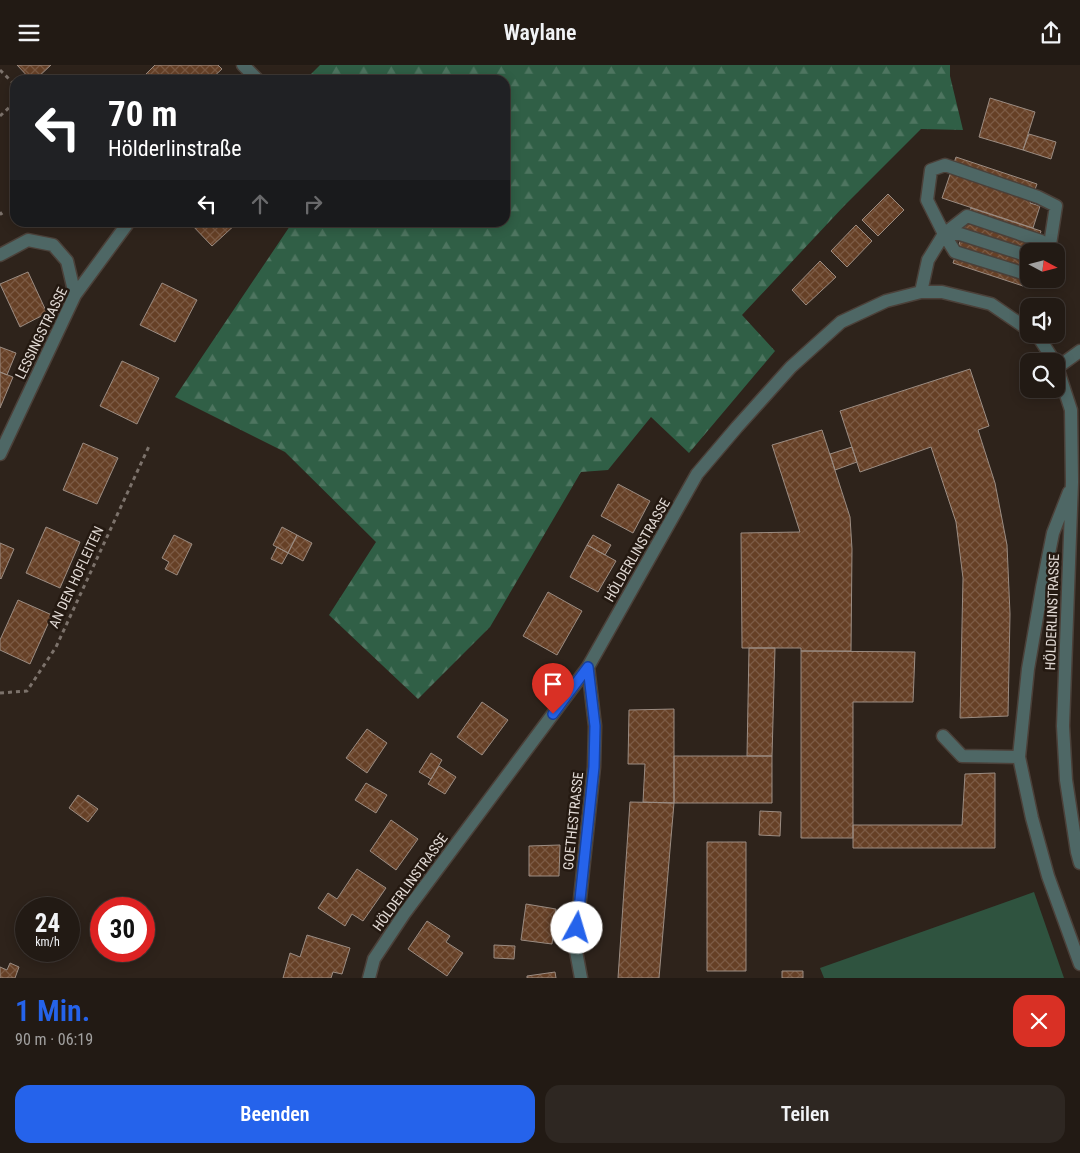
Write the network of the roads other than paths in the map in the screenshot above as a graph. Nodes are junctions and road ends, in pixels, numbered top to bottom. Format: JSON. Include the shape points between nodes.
{"nodes":[{"id":1,"x":243,"y":65,"type":"edge"},
{"id":2,"x":253,"y":75,"type":"edge"},
{"id":3,"x":124,"y":227,"type":"edge"},
{"id":4,"x":944,"y":234,"type":"junction"},
{"id":5,"x":1041,"y":243,"type":"edge"},
{"id":6,"x":1050,"y":243,"type":"edge"},
{"id":7,"x":1020,"y":253,"type":"edge"},
{"id":8,"x":0,"y":255,"type":"edge"},
{"id":9,"x":1020,"y":272,"type":"edge"},
{"id":10,"x":921,"y":292,"type":"junction"},
{"id":11,"x":75,"y":295,"type":"junction"},
{"id":12,"x":1020,"y":324,"type":"edge"},
{"id":13,"x":1080,"y":351,"type":"edge"},
{"id":14,"x":1065,"y":359,"type":"edge"},
{"id":15,"x":1065,"y":392,"type":"edge"},
{"id":16,"x":0,"y":455,"type":"edge"},
{"id":17,"x":1072,"y":482,"type":"junction"},
{"id":18,"x":588,"y":667,"type":"junction"},
{"id":19,"x":943,"y":736,"type":"dead end"},
{"id":20,"x":1019,"y":757,"type":"junction"},
{"id":21,"x":1080,"y":863,"type":"edge"},
{"id":22,"x":1080,"y":964,"type":"edge"},
{"id":23,"x":368,"y":978,"type":"edge"},
{"id":24,"x":581,"y":978,"type":"edge"}],
"edges":[{"from":1,"to":2,"type":"street"},
{"from":3,"to":11,"type":"street","name":"LESSINGSTRASSE"},
{"from":4,"to":5,"type":"street","via":[[966,215]]},
{"from":4,"to":6,"type":"street","via":[[927,199],[931,170],[945,165],[1056,206]]},
{"from":4,"to":7,"type":"street","via":[[960,234]]},
{"from":4,"to":9,"type":"street","via":[[955,252]]},
{"from":4,"to":10,"type":"street","via":[[928,260]]},
{"from":8,"to":11,"type":"street","via":[[28,241],[52,245],[67,261]]},
{"from":10,"to":12,"type":"street","name":"HÖLDERLINSTRASSE","via":[[942,292],[991,304]]},
{"from":10,"to":18,"type":"street","name":"HÖLDERLINSTRASSE","via":[[886,301],[841,322],[791,367],[736,427],[698,474]]},
{"from":11,"to":16,"type":"street","name":"LESSINGSTRASSE"},
{"from":13,"to":14,"type":"street"},
{"from":15,"to":17,"type":"street","name":"HÖLDERLINSTRASSE","via":[[1071,410]]},
{"from":17,"to":20,"type":"street","via":[[1052,533],[1028,669]]},
{"from":17,"to":21,"type":"street","name":"HÖLDERLINSTRASSE","via":[[1063,726],[1066,780]]},
{"from":18,"to":23,"type":"street","name":"HÖLDERLINSTRASSE","via":[[404,914],[374,959]]},
{"from":18,"to":24,"type":"street","name":"GOETHESTRASSE","via":[[595,726],[575,946]]},
{"from":19,"to":20,"type":"street","via":[[962,756]]},
{"from":20,"to":22,"type":"street","via":[[1048,876]]}]}
